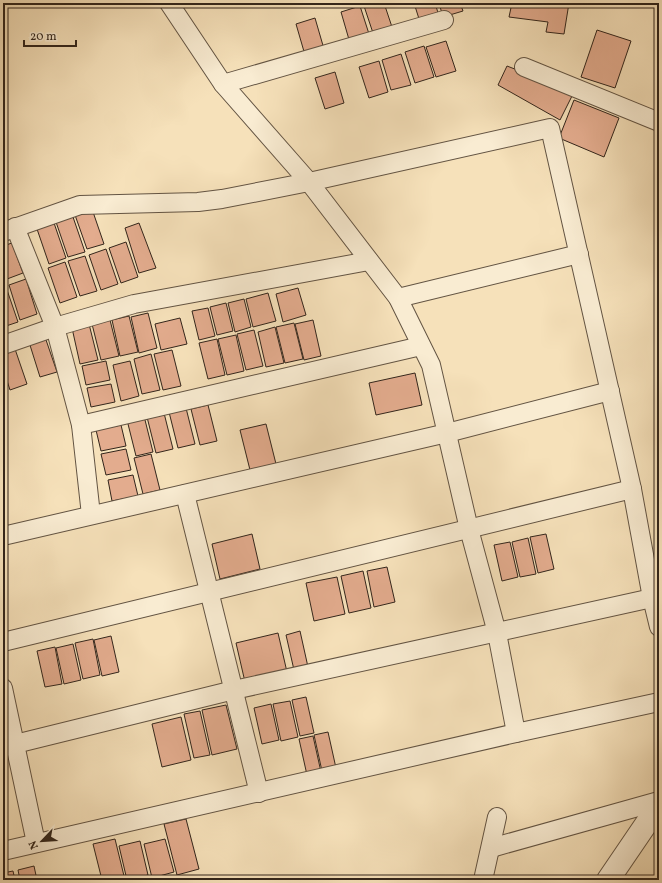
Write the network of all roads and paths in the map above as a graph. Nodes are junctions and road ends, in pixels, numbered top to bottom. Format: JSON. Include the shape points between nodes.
{"nodes":[{"id":1,"x":169,"y":3,"type":"edge"},
{"id":2,"x":444,"y":20,"type":"dead end"},
{"id":3,"x":524,"y":67,"type":"dead end"},
{"id":4,"x":223,"y":84,"type":"junction"},
{"id":5,"x":659,"y":122,"type":"edge"},
{"id":6,"x":309,"y":182,"type":"junction"},
{"id":7,"x":9,"y":229,"type":"edge"},
{"id":8,"x":579,"y":254,"type":"junction"},
{"id":9,"x":369,"y":261,"type":"junction"},
{"id":10,"x":398,"y":298,"type":"junction"},
{"id":11,"x":55,"y":327,"type":"junction"},
{"id":12,"x":3,"y":344,"type":"edge"},
{"id":13,"x":421,"y":346,"type":"junction"},
{"id":14,"x":610,"y":390,"type":"junction"},
{"id":15,"x":81,"y":425,"type":"junction"},
{"id":16,"x":447,"y":433,"type":"junction"},
{"id":17,"x":632,"y":489,"type":"junction"},
{"id":18,"x":185,"y":494,"type":"junction"},
{"id":19,"x":91,"y":516,"type":"junction"},
{"id":20,"x":469,"y":529,"type":"junction"},
{"id":21,"x":3,"y":536,"type":"edge"},
{"id":22,"x":210,"y":593,"type":"junction"},
{"id":23,"x":652,"y":598,"type":"junction"},
{"id":24,"x":659,"y":627,"type":"edge"},
{"id":25,"x":497,"y":633,"type":"junction"},
{"id":26,"x":3,"y":642,"type":"edge"},
{"id":27,"x":3,"y":688,"type":"edge"},
{"id":28,"x":234,"y":690,"type":"junction"},
{"id":29,"x":659,"y":702,"type":"edge"},
{"id":30,"x":516,"y":733,"type":"junction"},
{"id":31,"x":9,"y":745,"type":"edge"},
{"id":32,"x":259,"y":793,"type":"junction"},
{"id":33,"x":659,"y":801,"type":"edge"},
{"id":34,"x":659,"y":805,"type":"edge"},
{"id":35,"x":497,"y":817,"type":"dead end"},
{"id":36,"x":36,"y":843,"type":"junction"},
{"id":37,"x":492,"y":848,"type":"junction"},
{"id":38,"x":3,"y":850,"type":"edge"},
{"id":39,"x":483,"y":880,"type":"edge"},
{"id":40,"x":608,"y":880,"type":"edge"}],
"edges":[{"from":1,"to":4,"type":"street"},
{"from":2,"to":4,"type":"street"},
{"from":3,"to":5,"type":"street"},
{"from":4,"to":6,"type":"street"},
{"from":6,"to":7,"type":"street","via":[[198,202],[80,205]]},
{"from":6,"to":8,"type":"street","via":[[550,128]]},
{"from":6,"to":9,"type":"street"},
{"from":7,"to":11,"type":"street"},
{"from":8,"to":10,"type":"street"},
{"from":8,"to":14,"type":"street"},
{"from":9,"to":10,"type":"street"},
{"from":9,"to":11,"type":"street","via":[[134,304]]},
{"from":10,"to":13,"type":"street"},
{"from":11,"to":12,"type":"street"},
{"from":11,"to":15,"type":"street"},
{"from":13,"to":15,"type":"street"},
{"from":13,"to":16,"type":"street","via":[[430,365]]},
{"from":14,"to":16,"type":"street"},
{"from":14,"to":17,"type":"street"},
{"from":15,"to":19,"type":"street"},
{"from":16,"to":18,"type":"street"},
{"from":16,"to":20,"type":"street"},
{"from":17,"to":20,"type":"street"},
{"from":17,"to":23,"type":"street"},
{"from":18,"to":19,"type":"street"},
{"from":18,"to":22,"type":"street"},
{"from":19,"to":21,"type":"street"},
{"from":20,"to":22,"type":"street"},
{"from":20,"to":25,"type":"street"},
{"from":22,"to":26,"type":"street"},
{"from":22,"to":28,"type":"street"},
{"from":23,"to":24,"type":"street"},
{"from":23,"to":25,"type":"street"},
{"from":25,"to":28,"type":"street"},
{"from":25,"to":30,"type":"street"},
{"from":27,"to":31,"type":"street"},
{"from":28,"to":31,"type":"street"},
{"from":28,"to":32,"type":"street"},
{"from":29,"to":30,"type":"street"},
{"from":30,"to":32,"type":"street"},
{"from":31,"to":36,"type":"street"},
{"from":32,"to":36,"type":"street"},
{"from":33,"to":37,"type":"street"},
{"from":34,"to":40,"type":"street"},
{"from":35,"to":37,"type":"street"},
{"from":36,"to":38,"type":"street"},
{"from":37,"to":39,"type":"street"}]}
